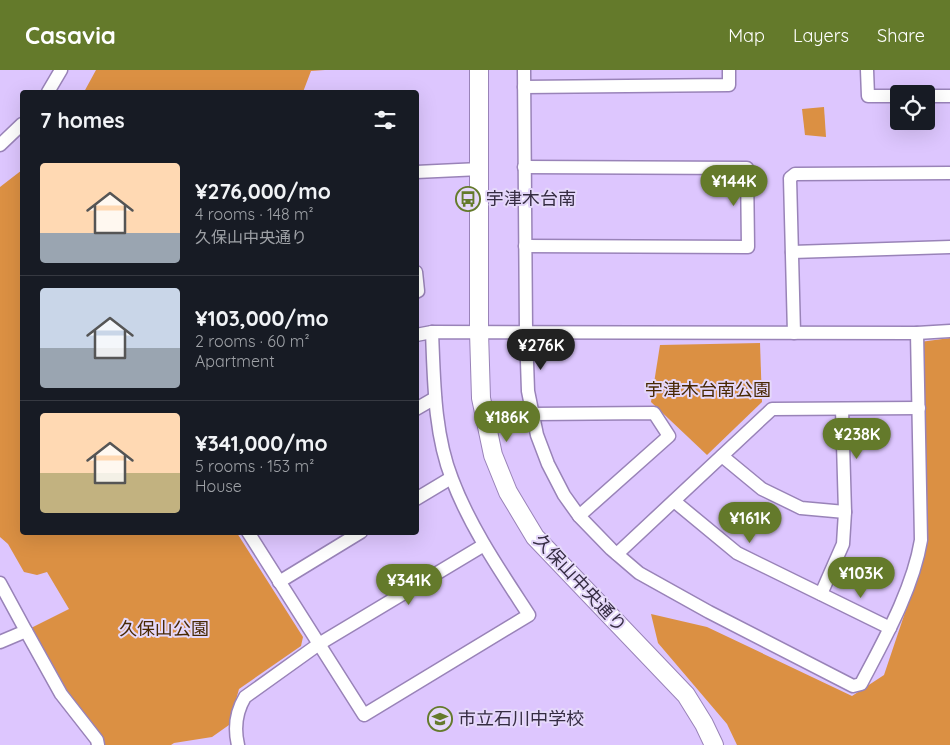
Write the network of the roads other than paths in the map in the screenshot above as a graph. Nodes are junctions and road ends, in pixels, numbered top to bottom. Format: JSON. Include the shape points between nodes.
{"nodes":[{"id":1,"x":61,"y":70,"type":"edge"},
{"id":2,"x":479,"y":70,"type":"edge"},
{"id":3,"x":524,"y":70,"type":"edge"},
{"id":4,"x":729,"y":70,"type":"edge"},
{"id":5,"x":867,"y":70,"type":"edge"},
{"id":6,"x":524,"y":87,"type":"junction"},
{"id":7,"x":49,"y":90,"type":"edge"},
{"id":8,"x":890,"y":96,"type":"edge"},
{"id":9,"x":935,"y":96,"type":"edge"},
{"id":10,"x":950,"y":96,"type":"edge"},
{"id":11,"x":20,"y":126,"type":"edge"},
{"id":12,"x":0,"y":145,"type":"edge"},
{"id":13,"x":524,"y":166,"type":"junction"},
{"id":14,"x":480,"y":169,"type":"junction"},
{"id":15,"x":419,"y":172,"type":"edge"},
{"id":16,"x":950,"y":173,"type":"edge"},
{"id":17,"x":525,"y":246,"type":"junction"},
{"id":18,"x":950,"y":247,"type":"edge"},
{"id":19,"x":792,"y":252,"type":"junction"},
{"id":20,"x":950,"y":331,"type":"edge"},
{"id":21,"x":432,"y":332,"type":"junction"},
{"id":22,"x":479,"y":332,"type":"junction"},
{"id":23,"x":526,"y":332,"type":"junction"},
{"id":24,"x":794,"y":333,"type":"junction"},
{"id":25,"x":917,"y":333,"type":"junction"},
{"id":26,"x":419,"y":334,"type":"edge"},
{"id":27,"x":434,"y":398,"type":"junction"},
{"id":28,"x":419,"y":407,"type":"edge"},
{"id":29,"x":919,"y":408,"type":"junction"},
{"id":30,"x":842,"y":409,"type":"junction"},
{"id":31,"x":533,"y":414,"type":"junction"},
{"id":32,"x":722,"y":456,"type":"junction"},
{"id":33,"x":451,"y":478,"type":"junction"},
{"id":34,"x":419,"y":497,"type":"edge"},
{"id":35,"x":674,"y":501,"type":"junction"},
{"id":36,"x":845,"y":512,"type":"junction"},
{"id":37,"x":579,"y":516,"type":"junction"},
{"id":38,"x":250,"y":535,"type":"edge"},
{"id":39,"x":356,"y":535,"type":"edge"},
{"id":40,"x":484,"y":545,"type":"junction"},
{"id":41,"x":617,"y":554,"type":"junction"},
{"id":42,"x":279,"y":582,"type":"junction"},
{"id":43,"x":0,"y":583,"type":"edge"},
{"id":44,"x":821,"y":594,"type":"junction"},
{"id":45,"x":890,"y":628,"type":"junction"},
{"id":46,"x":26,"y":631,"type":"junction"},
{"id":47,"x":0,"y":642,"type":"edge"},
{"id":48,"x":319,"y":644,"type":"junction"},
{"id":49,"x":98,"y":745,"type":"edge"},
{"id":50,"x":238,"y":745,"type":"edge"},
{"id":51,"x":714,"y":745,"type":"edge"}],
"edges":[{"from":1,"to":7,"type":"street"},
{"from":2,"to":14,"type":"street","name":"久保山中央通り"},
{"from":3,"to":6,"type":"street"},
{"from":4,"to":6,"type":"street","via":[[729,85]]},
{"from":5,"to":8,"type":"street","via":[[868,96]]},
{"from":6,"to":13,"type":"street"},
{"from":9,"to":10,"type":"street"},
{"from":11,"to":12,"type":"street"},
{"from":13,"to":17,"type":"street"},
{"from":13,"to":17,"type":"street","via":[[747,168],[748,247]]},
{"from":14,"to":15,"type":"street"},
{"from":14,"to":22,"type":"street","name":"久保山中央通り"},
{"from":16,"to":19,"type":"street","via":[[795,174],[790,178]]},
{"from":17,"to":23,"type":"street"},
{"from":18,"to":19,"type":"street"},
{"from":19,"to":24,"type":"street"},
{"from":20,"to":25,"type":"street"},
{"from":21,"to":22,"type":"street"},
{"from":21,"to":26,"type":"street"},
{"from":21,"to":27,"type":"street"},
{"from":22,"to":23,"type":"street"},
{"from":22,"to":51,"type":"street","name":"久保山中央通り","via":[[481,398],[493,454],[508,492],[535,537],[686,695]]},
{"from":23,"to":24,"type":"street"},
{"from":23,"to":31,"type":"street","via":[[528,391]]},
{"from":24,"to":25,"type":"street"},
{"from":25,"to":29,"type":"street"},
{"from":27,"to":28,"type":"street"},
{"from":27,"to":33,"type":"street"},
{"from":29,"to":30,"type":"street"},
{"from":29,"to":45,"type":"street","via":[[921,540],[918,560]]},
{"from":30,"to":32,"type":"street","via":[[772,409]]},
{"from":30,"to":36,"type":"street"},
{"from":31,"to":37,"type":"street","via":[[548,464]]},
{"from":31,"to":37,"type":"street","via":[[654,413],[669,436]]},
{"from":32,"to":35,"type":"street"},
{"from":32,"to":36,"type":"street","via":[[762,489],[800,508]]},
{"from":33,"to":34,"type":"street"},
{"from":33,"to":40,"type":"street"},
{"from":35,"to":41,"type":"street"},
{"from":35,"to":44,"type":"street","via":[[737,553]]},
{"from":36,"to":44,"type":"street","via":[[843,544]]},
{"from":37,"to":41,"type":"street"},
{"from":38,"to":42,"type":"street"},
{"from":39,"to":42,"type":"street"},
{"from":40,"to":48,"type":"street"},
{"from":40,"to":48,"type":"street","via":[[529,615],[364,715]]},
{"from":41,"to":45,"type":"street","via":[[639,573],[709,612],[854,686],[862,684]]},
{"from":42,"to":48,"type":"street"},
{"from":43,"to":46,"type":"street"},
{"from":44,"to":45,"type":"street"},
{"from":46,"to":47,"type":"street"},
{"from":46,"to":49,"type":"street","via":[[61,694]]},
{"from":48,"to":50,"type":"street","via":[[245,697],[238,710]]}]}
